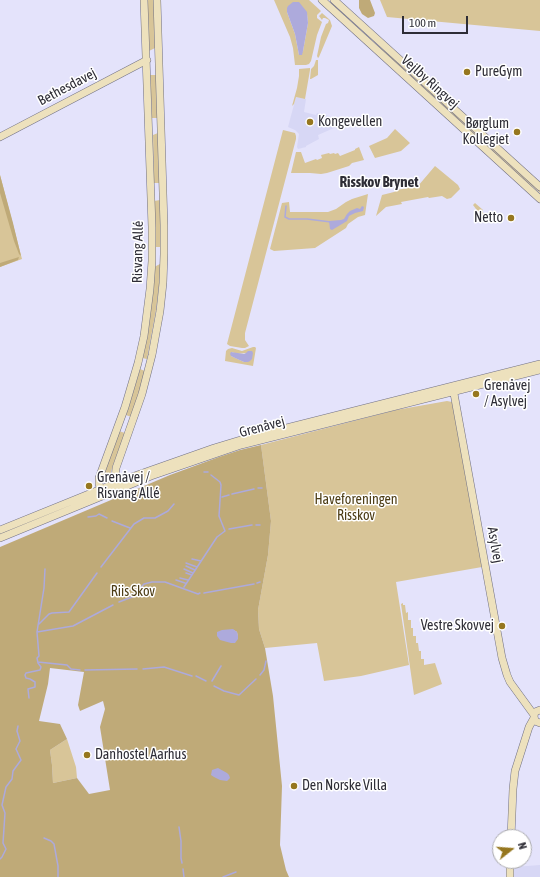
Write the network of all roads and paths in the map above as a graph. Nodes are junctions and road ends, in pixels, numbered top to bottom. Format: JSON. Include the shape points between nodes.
{"nodes":[{"id":1,"x":144,"y":0,"type":"edge"},
{"id":2,"x":157,"y":0,"type":"edge"},
{"id":3,"x":322,"y":0,"type":"edge"},
{"id":4,"x":334,"y":0,"type":"edge"},
{"id":5,"x":147,"y":60,"type":"junction"},
{"id":6,"x":0,"y":137,"type":"edge"},
{"id":7,"x":540,"y":188,"type":"edge"},
{"id":8,"x":540,"y":200,"type":"edge"},
{"id":9,"x":540,"y":364,"type":"edge"},
{"id":10,"x":540,"y":370,"type":"edge"},
{"id":11,"x":454,"y":389,"type":"junction"},
{"id":12,"x":118,"y":486,"type":"junction"},
{"id":13,"x":102,"y":492,"type":"junction"},
{"id":14,"x":0,"y":530,"type":"edge"},
{"id":15,"x":0,"y":538,"type":"edge"},
{"id":16,"x":537,"y":716,"type":"edge"},
{"id":17,"x":511,"y":829,"type":"edge"}],
"edges":[{"from":1,"to":5,"type":"street","name":"Risvang Allé"},
{"from":2,"to":12,"type":"street","name":"Risvang Allé","via":[[164,225],[163,283],[151,360],[140,401],[116,468]]},
{"from":3,"to":8,"type":"street","name":"Vejlby Ringvej"},
{"from":4,"to":7,"type":"street","name":"Vejlby Ringvej"},
{"from":5,"to":6,"type":"street","name":"Bethesdavej"},
{"from":5,"to":13,"type":"street","name":"Risvang Allé","via":[[152,227],[149,296],[138,363],[99,478]]},
{"from":9,"to":11,"type":"street","name":"Grenåvej"},
{"from":10,"to":11,"type":"street","name":"Grenåvej"},
{"from":11,"to":12,"type":"street","name":"Grenåvej","via":[[241,445]]},
{"from":11,"to":16,"type":"street","name":"Asylvej","via":[[502,658],[510,682]]},
{"from":12,"to":13,"type":"street","name":"Grenåvej"},
{"from":13,"to":14,"type":"street","name":"Grenåvej"},
{"from":13,"to":15,"type":"street","name":"Grenåvej"},
{"from":16,"to":17,"type":"street","via":[[529,727],[515,771]]}]}
